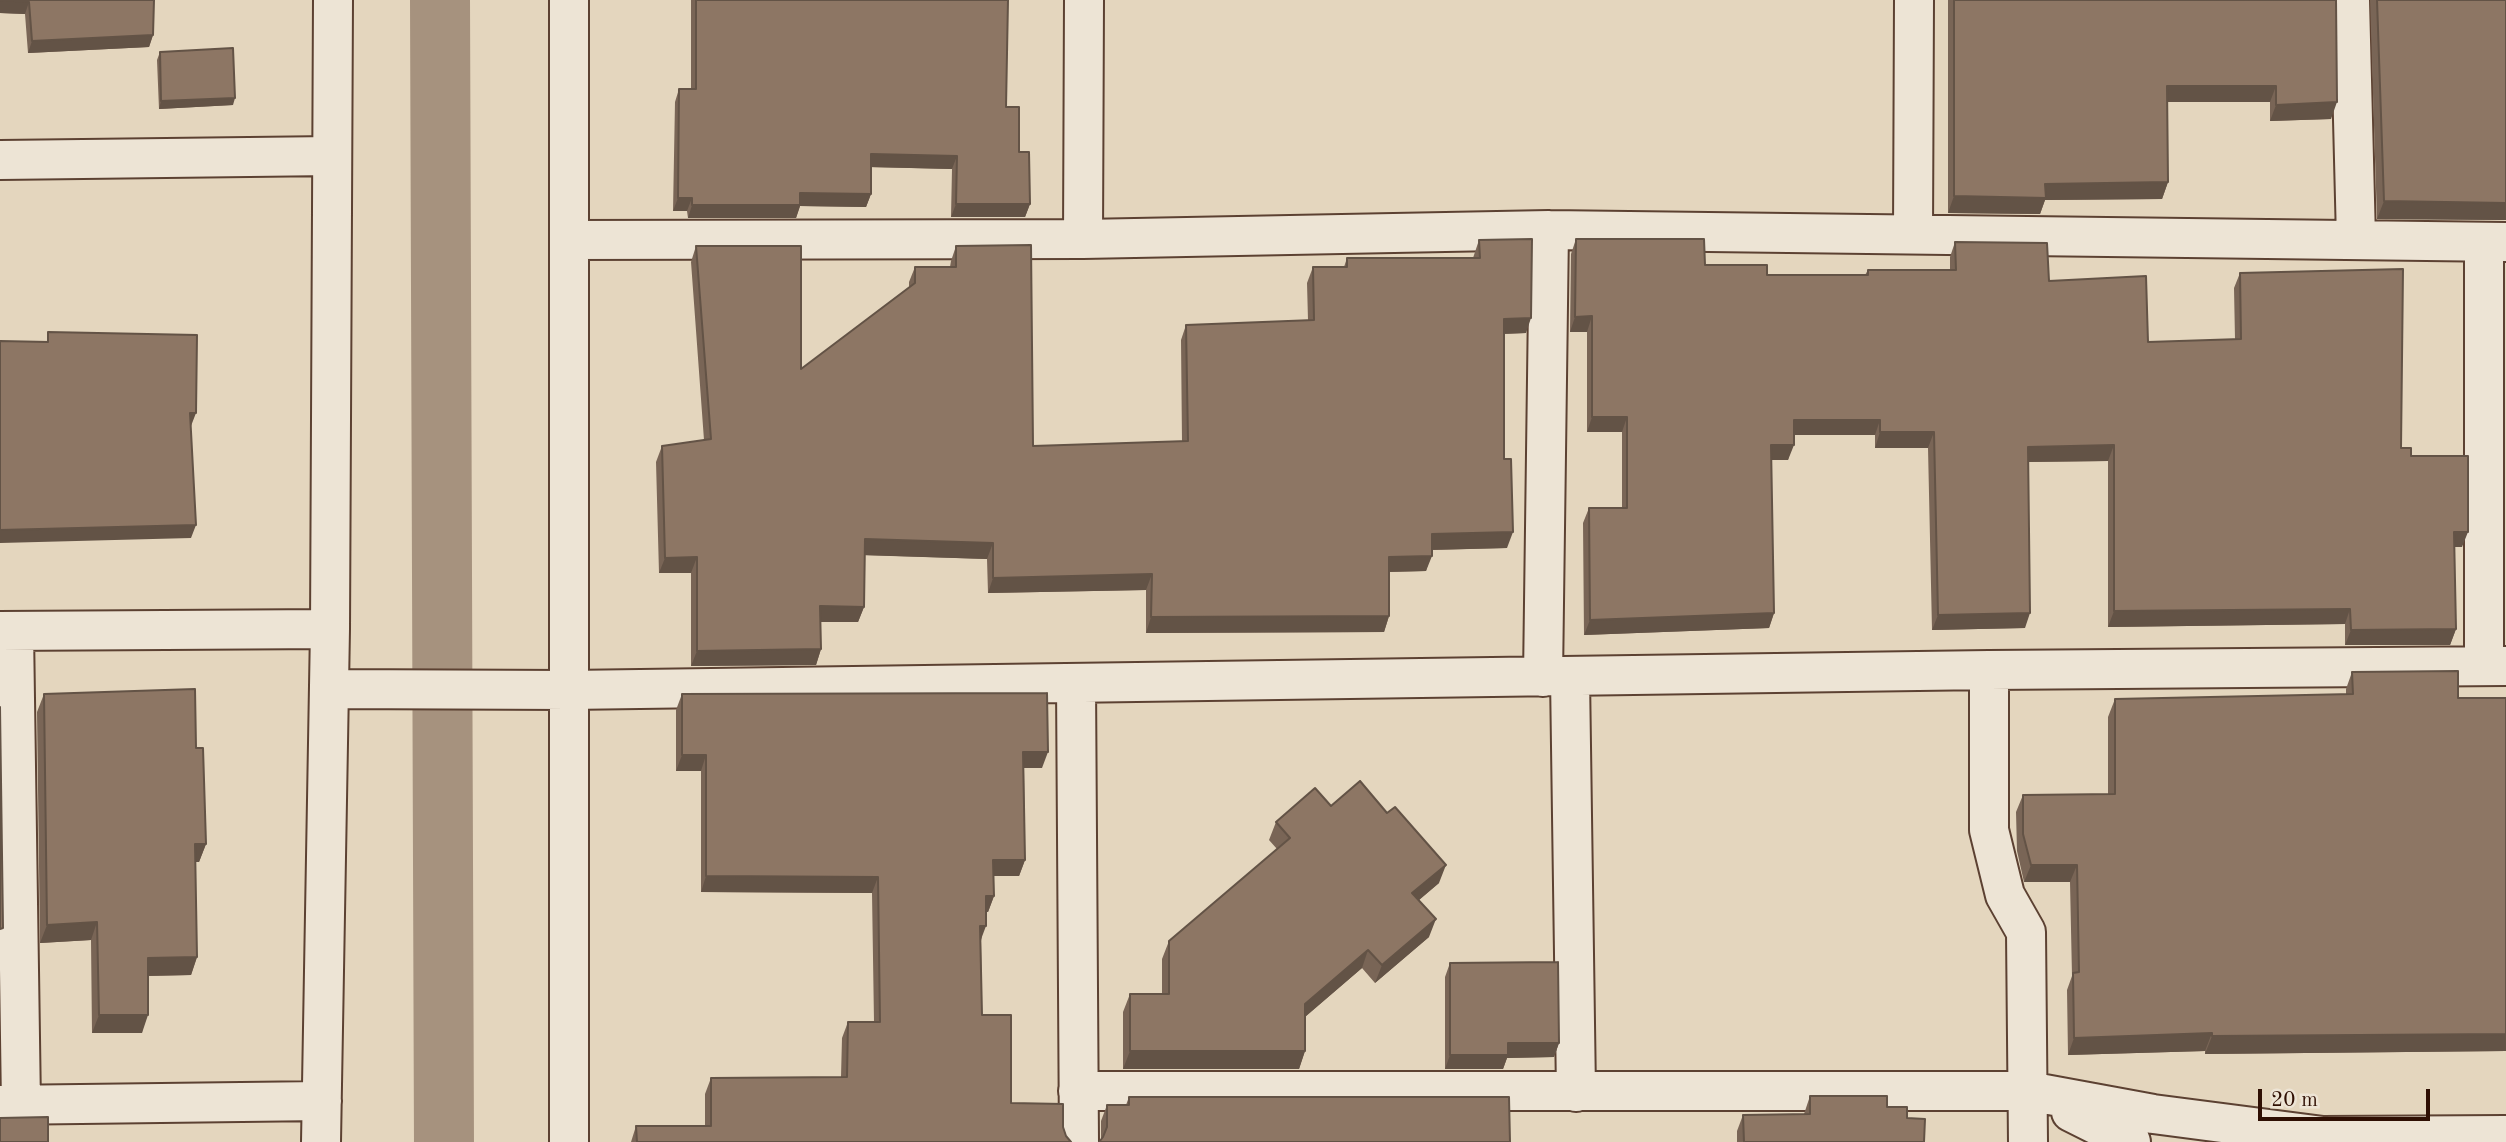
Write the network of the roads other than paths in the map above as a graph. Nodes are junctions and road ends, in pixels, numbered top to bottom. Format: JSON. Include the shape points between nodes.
{"nodes":[{"id":1,"x":333,"y":0,"type":"edge"},
{"id":2,"x":569,"y":0,"type":"edge"},
{"id":3,"x":1084,"y":0,"type":"edge"},
{"id":4,"x":1914,"y":0,"type":"edge"},
{"id":5,"x":2350,"y":0,"type":"edge"},
{"id":6,"x":332,"y":156,"type":"junction"},
{"id":7,"x":0,"y":160,"type":"edge"},
{"id":8,"x":1549,"y":230,"type":"junction"},
{"id":9,"x":1913,"y":234,"type":"junction"},
{"id":10,"x":1083,"y":239,"type":"junction"},
{"id":11,"x":2356,"y":239,"type":"junction"},
{"id":12,"x":569,"y":240,"type":"junction"},
{"id":13,"x":2495,"y":242,"type":"edge"},
{"id":14,"x":330,"y":629,"type":"junction"},
{"id":15,"x":7,"y":631,"type":"edge"},
{"id":16,"x":2495,"y":666,"type":"edge"},
{"id":17,"x":1989,"y":670,"type":"junction"},
{"id":18,"x":1557,"y":677,"type":"junction"},
{"id":19,"x":1076,"y":683,"type":"junction"},
{"id":20,"x":332,"y":689,"type":"junction"},
{"id":21,"x":567,"y":690,"type":"junction"},
{"id":22,"x":1078,"y":1091,"type":"junction"},
{"id":23,"x":2028,"y":1091,"type":"junction"},
{"id":24,"x":1576,"y":1092,"type":"junction"},
{"id":25,"x":322,"y":1101,"type":"junction"},
{"id":26,"x":11,"y":1105,"type":"edge"},
{"id":27,"x":2506,"y":1135,"type":"edge"},
{"id":28,"x":321,"y":1142,"type":"edge"},
{"id":29,"x":569,"y":1142,"type":"edge"},
{"id":30,"x":1079,"y":1142,"type":"edge"},
{"id":31,"x":2028,"y":1142,"type":"edge"},
{"id":32,"x":2132,"y":1142,"type":"edge"}],
"edges":[{"from":1,"to":6,"type":"street"},
{"from":2,"to":12,"type":"street"},
{"from":3,"to":10,"type":"street"},
{"from":4,"to":9,"type":"street"},
{"from":5,"to":11,"type":"street"},
{"from":6,"to":7,"type":"street"},
{"from":6,"to":14,"type":"street"},
{"from":8,"to":9,"type":"street"},
{"from":8,"to":10,"type":"street"},
{"from":8,"to":18,"type":"street"},
{"from":9,"to":11,"type":"street"},
{"from":10,"to":12,"type":"street"},
{"from":11,"to":13,"type":"street"},
{"from":12,"to":21,"type":"street"},
{"from":13,"to":16,"type":"street"},
{"from":14,"to":15,"type":"street"},
{"from":14,"to":20,"type":"street"},
{"from":15,"to":26,"type":"street"},
{"from":16,"to":17,"type":"street"},
{"from":17,"to":18,"type":"street"},
{"from":17,"to":23,"type":"street","via":[[1989,830],[2005,895],[2026,932]]},
{"from":18,"to":19,"type":"street"},
{"from":18,"to":24,"type":"street"},
{"from":19,"to":21,"type":"street"},
{"from":19,"to":22,"type":"street"},
{"from":20,"to":21,"type":"street"},
{"from":20,"to":25,"type":"street"},
{"from":21,"to":29,"type":"street"},
{"from":22,"to":24,"type":"street"},
{"from":22,"to":30,"type":"street"},
{"from":23,"to":24,"type":"street"},
{"from":23,"to":27,"type":"street","via":[[2153,1114],[2323,1136]]},
{"from":23,"to":31,"type":"street"},
{"from":23,"to":32,"type":"street"},
{"from":25,"to":26,"type":"street"},
{"from":25,"to":28,"type":"street"}]}
